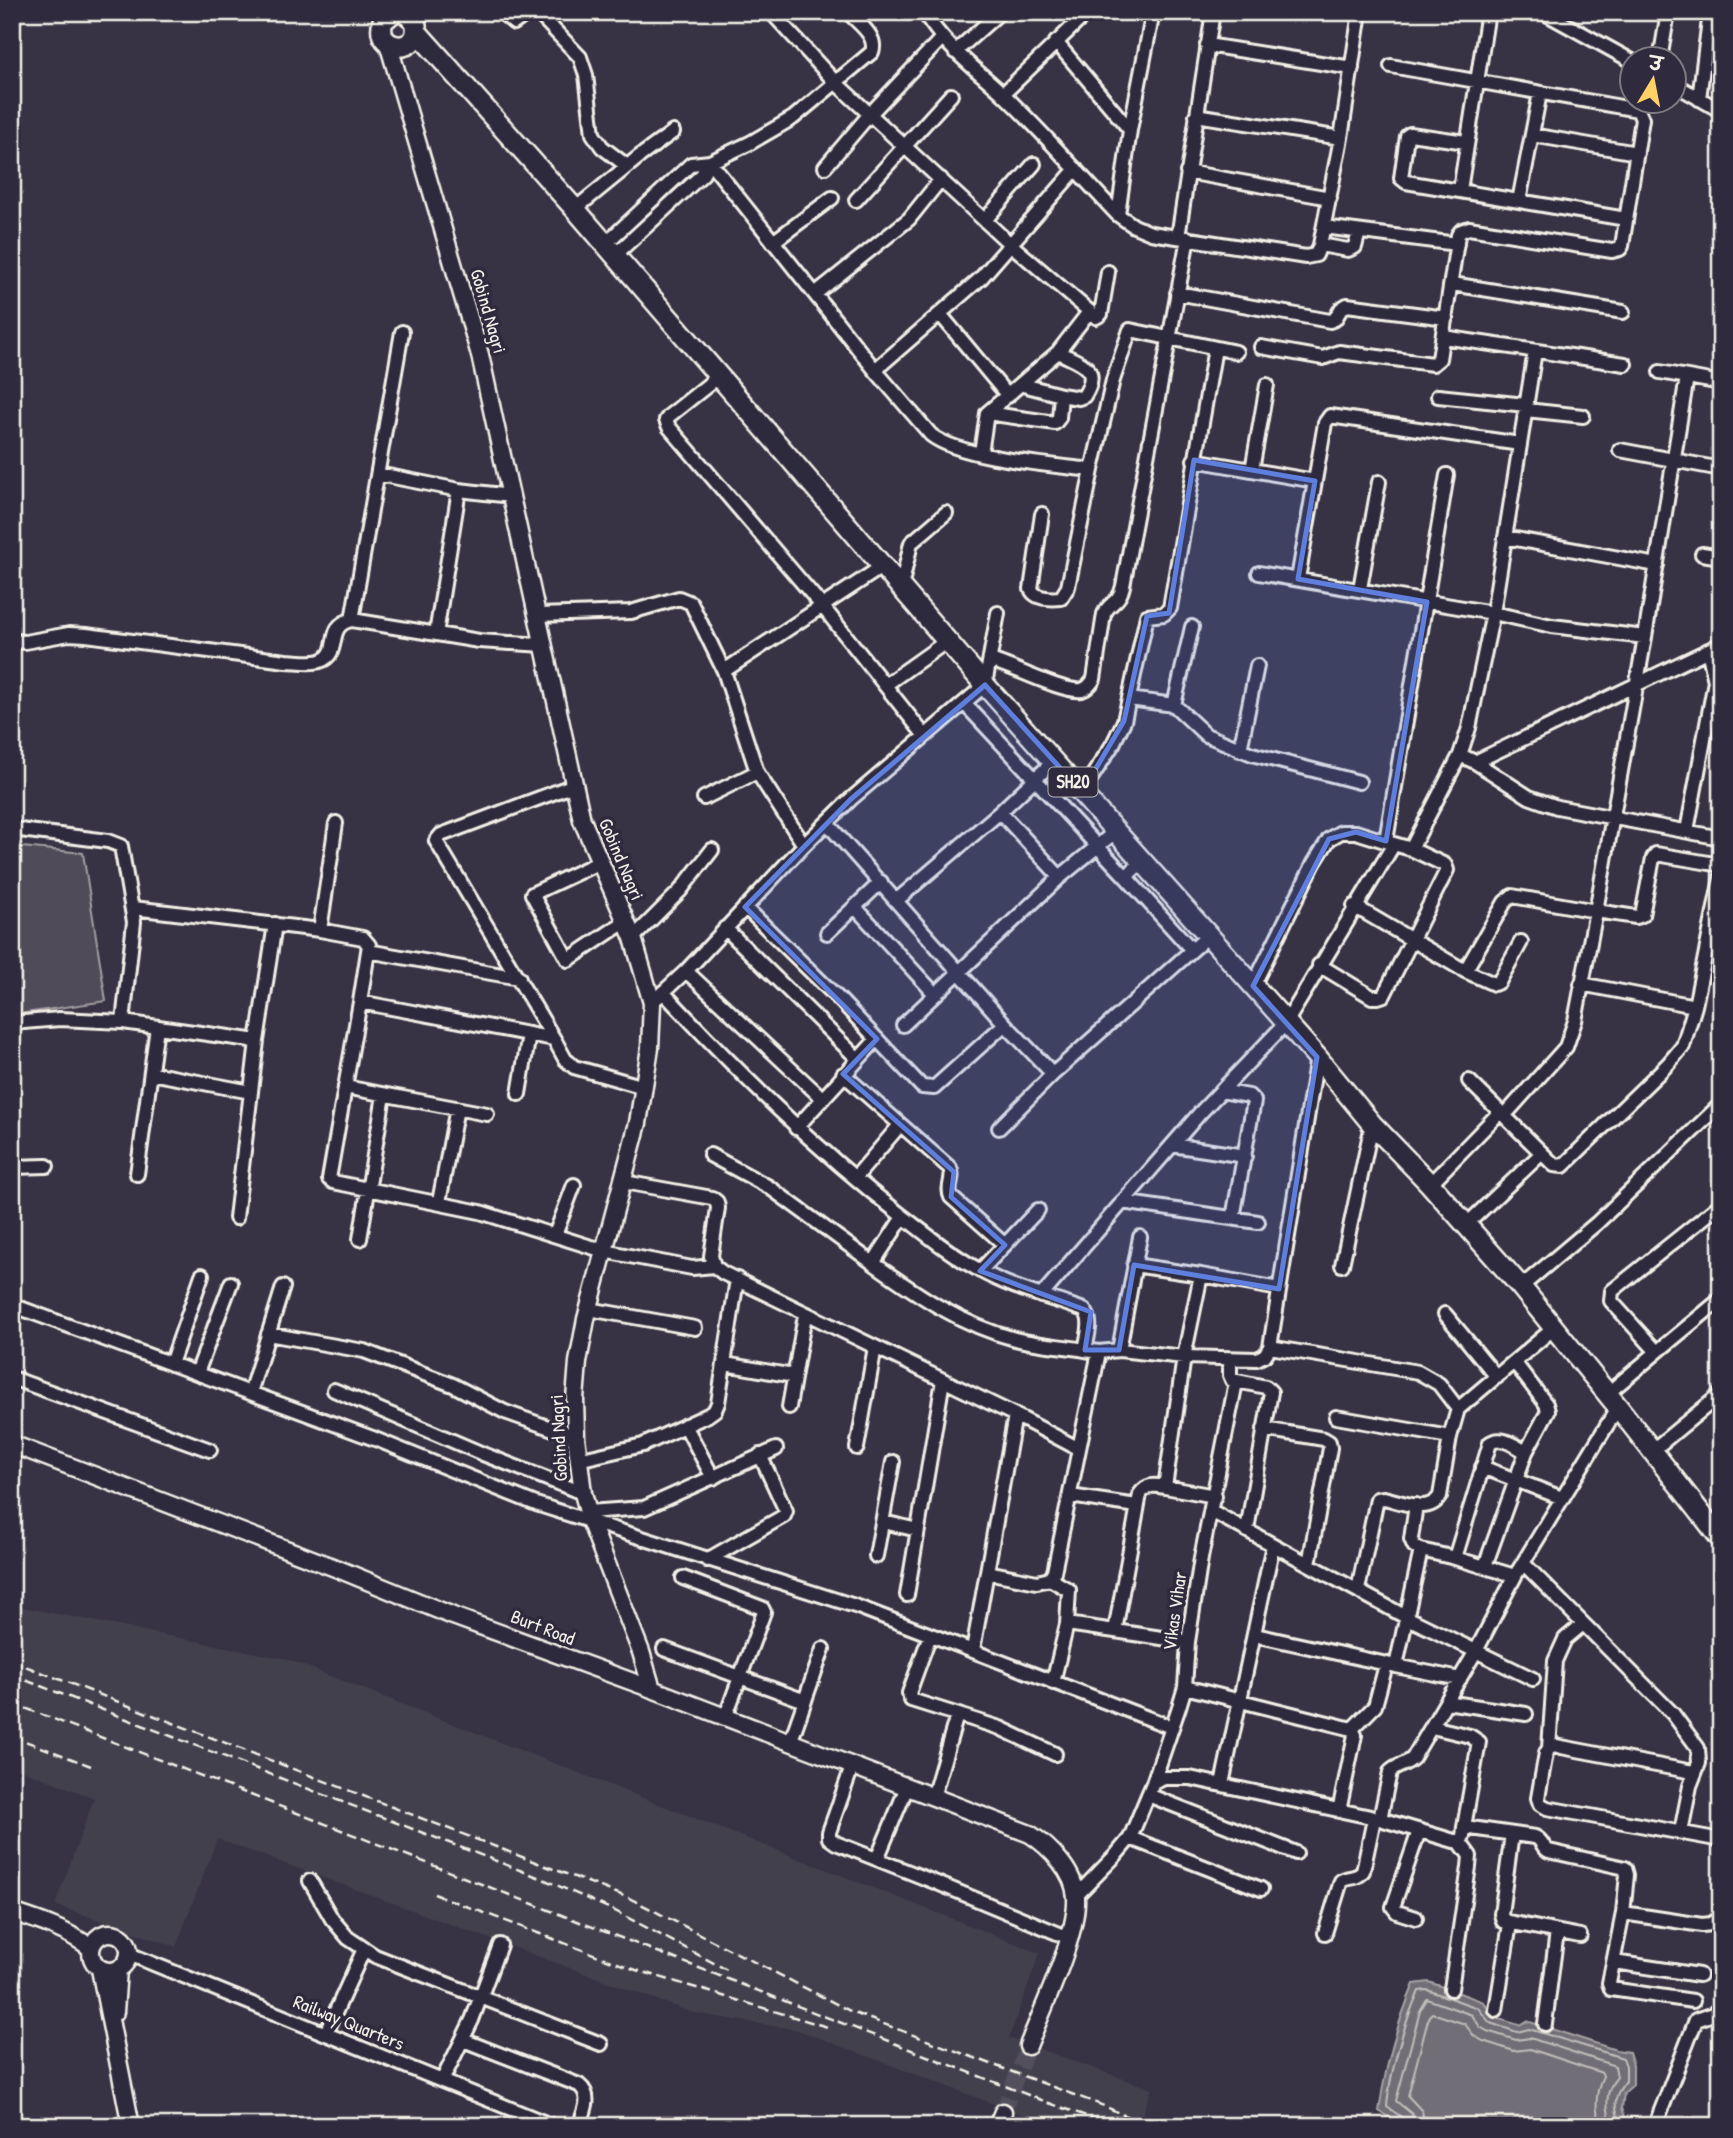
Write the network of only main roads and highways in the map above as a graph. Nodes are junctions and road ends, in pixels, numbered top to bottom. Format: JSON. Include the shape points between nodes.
{"nodes":[{"id":1,"x":404,"y":16,"type":"edge"},
{"id":2,"x":1721,"y":1539,"type":"edge"}],
"edges":[{"from":1,"to":1,"type":"main road","via":[[411,43],[399,47],[388,43],[382,27],[383,21]]},
{"from":1,"to":2,"type":"main road","number":"SH20","via":[[985,685],[1521,1287]]}]}
